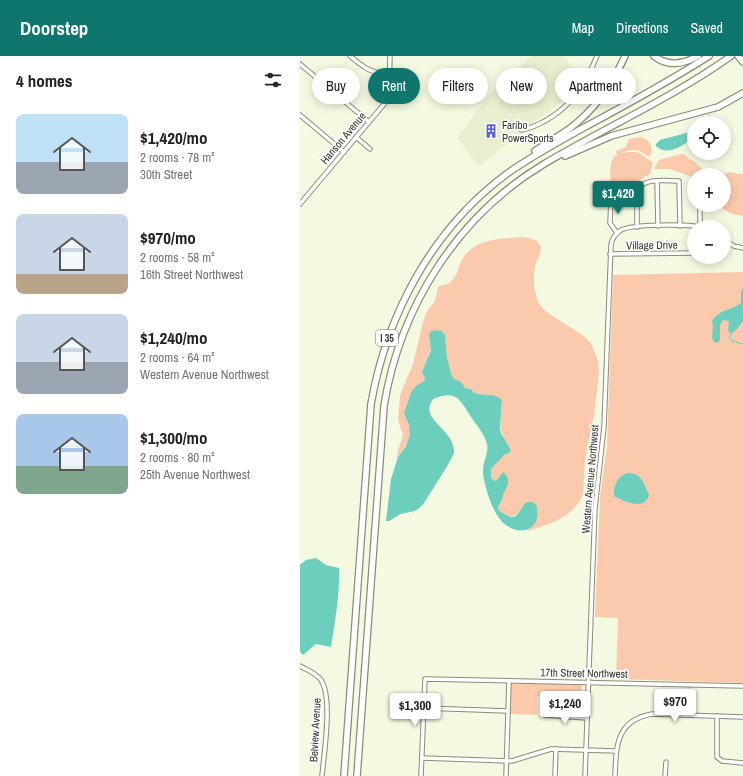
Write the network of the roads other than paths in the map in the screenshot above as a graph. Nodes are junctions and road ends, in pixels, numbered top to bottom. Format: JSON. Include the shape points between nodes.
{"nodes":[{"id":1,"x":350,"y":56,"type":"edge"},
{"id":2,"x":390,"y":56,"type":"edge"},
{"id":3,"x":597,"y":56,"type":"edge"},
{"id":4,"x":625,"y":56,"type":"edge"},
{"id":5,"x":654,"y":56,"type":"edge"},
{"id":6,"x":698,"y":56,"type":"edge"},
{"id":7,"x":709,"y":56,"type":"edge"},
{"id":8,"x":731,"y":56,"type":"edge"},
{"id":9,"x":738,"y":56,"type":"edge"},
{"id":10,"x":743,"y":62,"type":"edge"},
{"id":11,"x":300,"y":64,"type":"edge"},
{"id":12,"x":390,"y":68,"type":"edge"},
{"id":13,"x":368,"y":70,"type":"edge"},
{"id":14,"x":743,"y":93,"type":"edge"},
{"id":15,"x":383,"y":104,"type":"edge"},
{"id":16,"x":300,"y":115,"type":"edge"},
{"id":17,"x":369,"y":122,"type":"junction"},
{"id":18,"x":521,"y":130,"type":"dead end"},
{"id":19,"x":356,"y":137,"type":"junction"},
{"id":20,"x":370,"y":149,"type":"dead end"},
{"id":21,"x":344,"y":152,"type":"junction"},
{"id":22,"x":532,"y":172,"type":"junction"},
{"id":23,"x":313,"y":180,"type":"dead end"},
{"id":24,"x":657,"y":181,"type":"junction"},
{"id":25,"x":317,"y":184,"type":"junction"},
{"id":26,"x":491,"y":187,"type":"junction"},
{"id":27,"x":611,"y":200,"type":"dead end"},
{"id":28,"x":300,"y":204,"type":"edge"},
{"id":29,"x":658,"y":226,"type":"junction"},
{"id":30,"x":680,"y":226,"type":"junction"},
{"id":31,"x":687,"y":226,"type":"edge"},
{"id":32,"x":637,"y":227,"type":"junction"},
{"id":33,"x":617,"y":233,"type":"junction"},
{"id":34,"x":731,"y":244,"type":"edge"},
{"id":35,"x":743,"y":248,"type":"edge"},
{"id":36,"x":687,"y":253,"type":"edge"},
{"id":37,"x":610,"y":254,"type":"junction"},
{"id":38,"x":300,"y":666,"type":"edge"},
{"id":39,"x":509,"y":681,"type":"junction"},
{"id":40,"x":588,"y":682,"type":"junction"},
{"id":41,"x":743,"y":686,"type":"edge"},
{"id":42,"x":424,"y":708,"type":"junction"},
{"id":43,"x":508,"y":711,"type":"junction"},
{"id":44,"x":545,"y":715,"type":"dead end"},
{"id":45,"x":718,"y":716,"type":"junction"},
{"id":46,"x":743,"y":717,"type":"edge"},
{"id":47,"x":587,"y":718,"type":"junction"},
{"id":48,"x":556,"y":749,"type":"junction"},
{"id":49,"x":586,"y":750,"type":"junction"},
{"id":50,"x":616,"y":751,"type":"junction"},
{"id":51,"x":422,"y":758,"type":"junction"},
{"id":52,"x":506,"y":761,"type":"junction"},
{"id":53,"x":666,"y":762,"type":"dead end"},
{"id":54,"x":743,"y":763,"type":"edge"},
{"id":55,"x":322,"y":776,"type":"edge"},
{"id":56,"x":344,"y":776,"type":"edge"},
{"id":57,"x":357,"y":776,"type":"edge"},
{"id":58,"x":421,"y":776,"type":"edge"},
{"id":59,"x":506,"y":776,"type":"edge"},
{"id":60,"x":555,"y":776,"type":"edge"},
{"id":61,"x":585,"y":776,"type":"edge"},
{"id":62,"x":615,"y":776,"type":"edge"},
{"id":63,"x":666,"y":776,"type":"edge"}],
"edges":[{"from":1,"to":13,"type":"street"},
{"from":2,"to":12,"type":"street","name":"Hanson Avenue"},
{"from":3,"to":18,"type":"street","via":[[584,85],[572,100],[534,127]]},
{"from":4,"to":26,"type":"highway","via":[[609,88],[590,111]]},
{"from":5,"to":6,"type":"highway","via":[[675,64]]},
{"from":7,"to":26,"type":"highway","number":"I 35","via":[[534,155]]},
{"from":8,"to":22,"type":"highway","number":"I 35","via":[[695,80]]},
{"from":9,"to":10,"type":"highway"},
{"from":11,"to":17,"type":"street"},
{"from":14,"to":22,"type":"highway","via":[[718,107],[611,136]]},
{"from":15,"to":17,"type":"street","name":"Hanson Avenue"},
{"from":16,"to":21,"type":"street"},
{"from":17,"to":19,"type":"street","name":"Hanson Avenue"},
{"from":19,"to":20,"type":"street"},
{"from":19,"to":21,"type":"street","name":"Hanson Avenue"},
{"from":21,"to":25,"type":"street","name":"Hanson Avenue"},
{"from":22,"to":57,"type":"highway","number":"I 35","via":[[486,209],[445,255],[413,310],[393,363],[383,417]]},
{"from":23,"to":25,"type":"street"},
{"from":24,"to":29,"type":"street"},
{"from":24,"to":30,"type":"street","via":[[678,181]]},
{"from":24,"to":32,"type":"street","via":[[647,182],[637,190]]},
{"from":25,"to":28,"type":"street","name":"Hanson Avenue"},
{"from":26,"to":56,"type":"highway","number":"I 35","via":[[459,217],[424,263],[398,312],[380,362],[369,424]]},
{"from":27,"to":33,"type":"street","via":[[610,223]]},
{"from":29,"to":30,"type":"street"},
{"from":29,"to":32,"type":"street"},
{"from":30,"to":31,"type":"street"},
{"from":32,"to":33,"type":"street"},
{"from":33,"to":37,"type":"street","name":"Western Avenue Northwest","via":[[611,242]]},
{"from":34,"to":35,"type":"street"},
{"from":36,"to":37,"type":"street","name":"Village Drive"},
{"from":37,"to":40,"type":"street","name":"Western Avenue Northwest","via":[[604,427],[595,508]]},
{"from":38,"to":55,"type":"street","name":"Belview Avenue","via":[[316,675],[324,686],[326,695]]},
{"from":39,"to":40,"type":"street","name":"17th Street Northwest"},
{"from":39,"to":42,"type":"street","name":"17th Street Northwest","via":[[425,679]]},
{"from":39,"to":43,"type":"street"},
{"from":40,"to":41,"type":"street","name":"17th Street Northwest"},
{"from":40,"to":47,"type":"street","name":"Western Avenue Northwest"},
{"from":42,"to":43,"type":"street"},
{"from":42,"to":51,"type":"street"},
{"from":43,"to":52,"type":"street"},
{"from":44,"to":47,"type":"street"},
{"from":45,"to":46,"type":"street"},
{"from":45,"to":50,"type":"street","via":[[652,714],[638,718],[622,731]]},
{"from":45,"to":54,"type":"street","via":[[718,759]]},
{"from":47,"to":49,"type":"street","name":"Western Avenue Northwest"},
{"from":48,"to":49,"type":"street"},
{"from":48,"to":52,"type":"street"},
{"from":48,"to":60,"type":"street"},
{"from":49,"to":50,"type":"street"},
{"from":49,"to":61,"type":"street","name":"Western Avenue Northwest"},
{"from":50,"to":62,"type":"street"},
{"from":51,"to":52,"type":"street"},
{"from":51,"to":58,"type":"street"},
{"from":52,"to":59,"type":"street"},
{"from":53,"to":63,"type":"street"}]}
